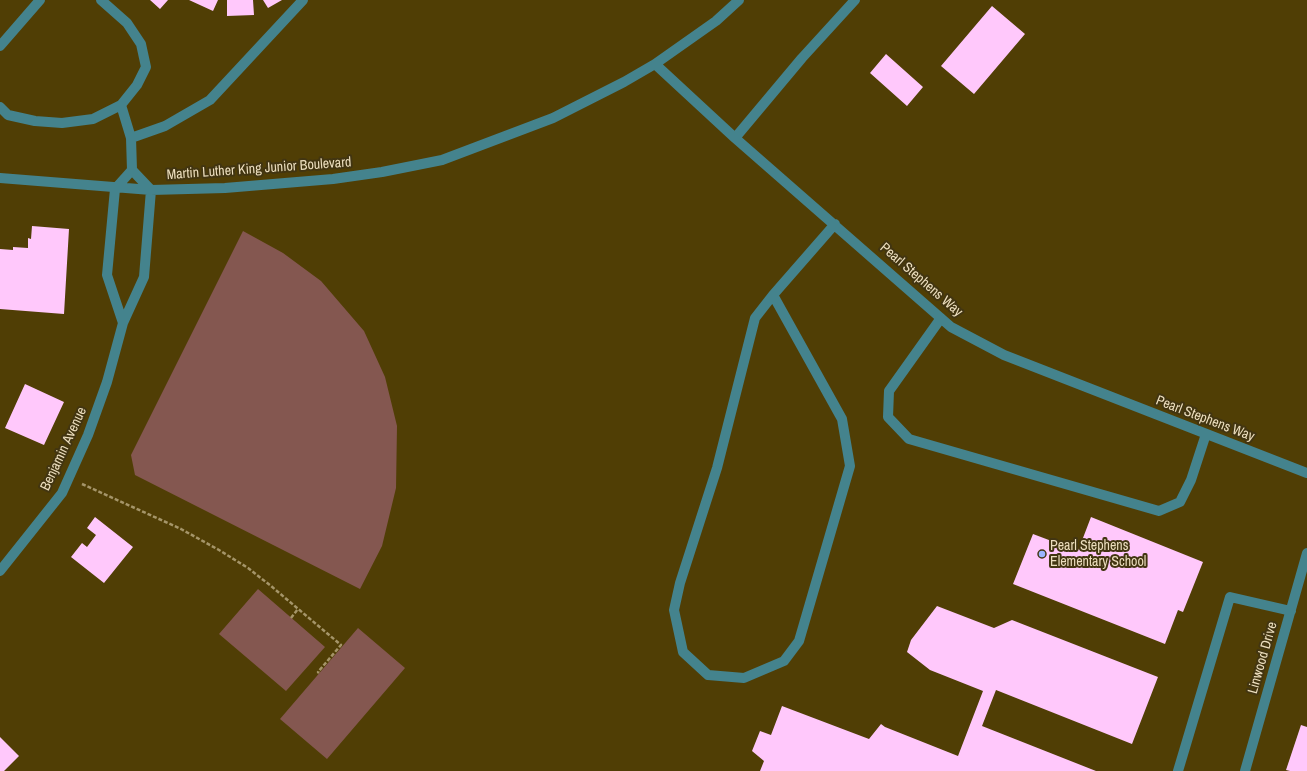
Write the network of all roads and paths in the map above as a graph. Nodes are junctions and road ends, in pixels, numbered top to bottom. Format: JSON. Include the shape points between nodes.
{"nodes":[{"id":1,"x":40,"y":0,"type":"edge"},
{"id":2,"x":101,"y":0,"type":"edge"},
{"id":3,"x":303,"y":0,"type":"edge"},
{"id":4,"x":740,"y":0,"type":"edge"},
{"id":5,"x":855,"y":0,"type":"edge"},
{"id":6,"x":0,"y":46,"type":"edge"},
{"id":7,"x":655,"y":64,"type":"junction"},
{"id":8,"x":121,"y":105,"type":"junction"},
{"id":9,"x":0,"y":107,"type":"edge"},
{"id":10,"x":131,"y":138,"type":"junction"},
{"id":11,"x":736,"y":138,"type":"junction"},
{"id":12,"x":132,"y":170,"type":"junction"},
{"id":13,"x":0,"y":178,"type":"edge"},
{"id":14,"x":115,"y":189,"type":"junction"},
{"id":15,"x":151,"y":190,"type":"junction"},
{"id":16,"x":835,"y":224,"type":"junction"},
{"id":17,"x":773,"y":295,"type":"junction"},
{"id":18,"x":942,"y":318,"type":"junction"},
{"id":19,"x":123,"y":323,"type":"junction"},
{"id":20,"x":1206,"y":434,"type":"junction"},
{"id":21,"x":1307,"y":473,"type":"edge"},
{"id":22,"x":69,"y":479,"type":"junction"},
{"id":23,"x":1307,"y":553,"type":"edge"},
{"id":24,"x":0,"y":571,"type":"edge"},
{"id":25,"x":298,"y":609,"type":"junction"},
{"id":26,"x":1291,"y":611,"type":"junction"},
{"id":27,"x":290,"y":618,"type":"dead end"},
{"id":28,"x":319,"y":674,"type":"dead end"},
{"id":29,"x":1178,"y":771,"type":"edge"},
{"id":30,"x":1245,"y":771,"type":"edge"}],
"edges":[{"from":1,"to":6,"type":"street"},
{"from":2,"to":8,"type":"street","via":[[127,23],[141,44],[146,67],[137,85]]},
{"from":3,"to":10,"type":"street","via":[[210,100],[165,126]]},
{"from":4,"to":7,"type":"street","name":"Martin Luther King Junior Boulevard","via":[[716,21]]},
{"from":5,"to":11,"type":"street","via":[[802,58]]},
{"from":7,"to":11,"type":"street","name":"Pearl Stephens Way"},
{"from":7,"to":15,"type":"street","name":"Martin Luther King Junior Boulevard","via":[[554,118],[442,160],[333,179],[225,188]]},
{"from":8,"to":9,"type":"street","via":[[93,119],[62,123],[8,115]]},
{"from":8,"to":10,"type":"street"},
{"from":10,"to":12,"type":"street"},
{"from":11,"to":16,"type":"street","name":"Pearl Stephens Way"},
{"from":12,"to":14,"type":"street"},
{"from":12,"to":15,"type":"street"},
{"from":13,"to":14,"type":"street","name":"Martin Luther King Junior Boulevard"},
{"from":14,"to":15,"type":"street","name":"Martin Luther King Junior Boulevard"},
{"from":14,"to":19,"type":"street","via":[[107,275]]},
{"from":15,"to":19,"type":"street","name":"Benjamin Avenue","via":[[144,277]]},
{"from":16,"to":17,"type":"street"},
{"from":16,"to":18,"type":"street","name":"Pearl Stephens Way"},
{"from":17,"to":17,"type":"street","via":[[755,318],[717,468],[680,583],[674,610],[683,652],[708,675],[744,678],[784,661],[799,641],[850,466],[842,420]]},
{"from":18,"to":20,"type":"street","name":"Pearl Stephens Way","via":[[951,327],[1004,355]]},
{"from":18,"to":20,"type":"street","via":[[889,392],[888,417],[909,439],[1159,511],[1180,502],[1191,480]]},
{"from":19,"to":22,"type":"street","name":"Benjamin Avenue","via":[[108,382]]},
{"from":20,"to":21,"type":"street","name":"Pearl Stephens Way"},
{"from":22,"to":24,"type":"street","name":"Benjamin Avenue","via":[[62,493]]},
{"from":22,"to":25,"type":"path","via":[[152,515],[219,550],[248,568]]},
{"from":23,"to":26,"type":"street","name":"Linwood Drive"},
{"from":25,"to":27,"type":"path"},
{"from":25,"to":28,"type":"path","via":[[341,645],[318,672]]},
{"from":26,"to":29,"type":"street","via":[[1230,597]]},
{"from":26,"to":30,"type":"street","name":"Linwood Drive"}]}
